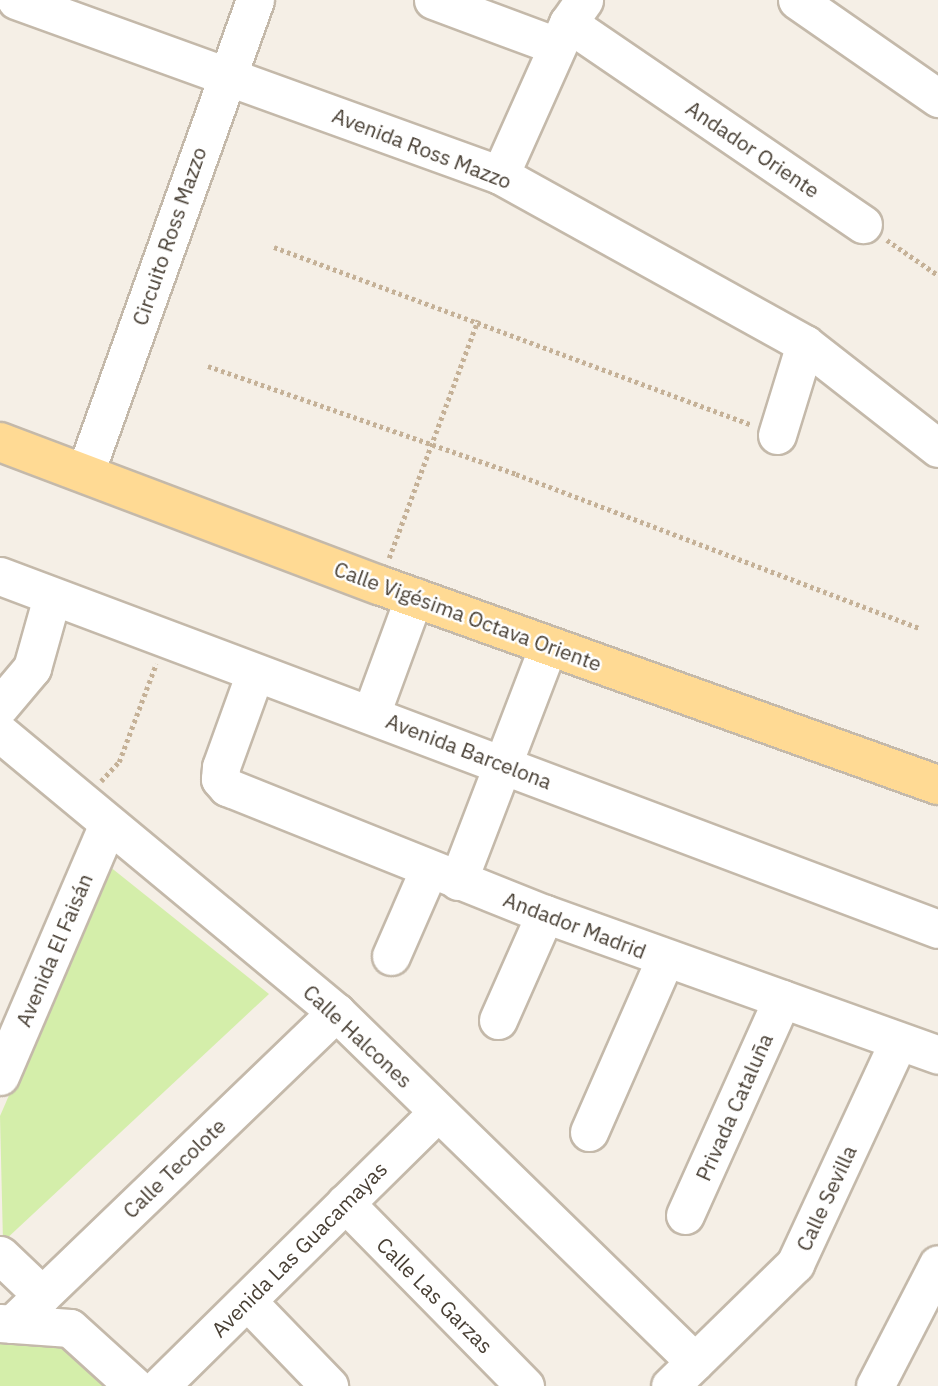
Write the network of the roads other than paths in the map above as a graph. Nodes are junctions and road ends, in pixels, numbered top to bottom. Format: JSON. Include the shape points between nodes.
{"nodes":[{"id":1,"x":16,"y":0,"type":"edge"},
{"id":2,"x":254,"y":0,"type":"edge"},
{"id":3,"x":433,"y":0,"type":"edge"},
{"id":4,"x":811,"y":4,"type":"edge"},
{"id":5,"x":569,"y":23,"type":"edge"},
{"id":6,"x":225,"y":75,"type":"junction"},
{"id":7,"x":938,"y":97,"type":"edge"},
{"id":8,"x":500,"y":174,"type":"junction"},
{"id":9,"x":863,"y":224,"type":"road end"},
{"id":10,"x":805,"y":344,"type":"junction"},
{"id":11,"x":777,"y":435,"type":"road end"},
{"id":12,"x":0,"y":442,"type":"edge"},
{"id":13,"x":938,"y":448,"type":"edge"},
{"id":14,"x":85,"y":473,"type":"junction"},
{"id":15,"x":0,"y":576,"type":"edge"},
{"id":16,"x":397,"y":591,"type":"junction"},
{"id":17,"x":52,"y":597,"type":"junction"},
{"id":18,"x":548,"y":646,"type":"junction"},
{"id":19,"x":255,"y":673,"type":"junction"},
{"id":20,"x":0,"y":706,"type":"edge"},
{"id":21,"x":371,"y":714,"type":"junction"},
{"id":22,"x":0,"y":733,"type":"edge"},
{"id":23,"x":502,"y":764,"type":"junction"},
{"id":24,"x":938,"y":785,"type":"edge"},
{"id":25,"x":94,"y":813,"type":"junction"},
{"id":26,"x":444,"y":875,"type":"junction"},
{"id":27,"x":545,"y":914,"type":"junction"},
{"id":28,"x":938,"y":929,"type":"edge"},
{"id":29,"x":391,"y":956,"type":"dead end"},
{"id":30,"x":665,"y":959,"type":"junction"},
{"id":31,"x":782,"y":999,"type":"junction"},
{"id":32,"x":336,"y":1012,"type":"junction"},
{"id":33,"x":498,"y":1020,"type":"dead end"},
{"id":34,"x":8,"y":1036,"type":"edge"},
{"id":35,"x":898,"y":1042,"type":"junction"},
{"id":36,"x":938,"y":1055,"type":"edge"},
{"id":37,"x":0,"y":1076,"type":"edge"},
{"id":38,"x":438,"y":1112,"type":"junction"},
{"id":39,"x":589,"y":1132,"type":"dead end"},
{"id":40,"x":345,"y":1203,"type":"junction"},
{"id":41,"x":685,"y":1215,"type":"dead end"},
{"id":42,"x":0,"y":1255,"type":"edge"},
{"id":43,"x":938,"y":1264,"type":"edge"},
{"id":44,"x":42,"y":1295,"type":"junction"},
{"id":45,"x":248,"y":1302,"type":"junction"},
{"id":46,"x":6,"y":1324,"type":"edge"},
{"id":47,"x":682,"y":1374,"type":"edge"},
{"id":48,"x":134,"y":1386,"type":"edge"},
{"id":49,"x":160,"y":1386,"type":"edge"},
{"id":50,"x":329,"y":1386,"type":"edge"},
{"id":51,"x":525,"y":1386,"type":"edge"},
{"id":52,"x":875,"y":1386,"type":"edge"}],
"edges":[{"from":1,"to":6,"type":"street","name":"Avenida Ross Mazzo"},
{"from":2,"to":6,"type":"street","name":"Circuito Ross Mazzo"},
{"from":3,"to":5,"type":"street","name":"Andador Oriente"},
{"from":4,"to":7,"type":"street"},
{"from":5,"to":8,"type":"street"},
{"from":5,"to":9,"type":"street","name":"Andador Oriente"},
{"from":6,"to":8,"type":"street","name":"Avenida Ross Mazzo"},
{"from":6,"to":14,"type":"street","name":"Circuito Ross Mazzo"},
{"from":8,"to":10,"type":"street","name":"Avenida Ross Mazzo"},
{"from":10,"to":11,"type":"street"},
{"from":10,"to":13,"type":"street","name":"Avenida Ross Mazzo"},
{"from":12,"to":14,"type":"main road","name":"Calle Vigésima Octava Oriente"},
{"from":14,"to":16,"type":"main road","name":"Calle Vigésima Octava Oriente"},
{"from":15,"to":17,"type":"street","name":"Avenida Barcelona"},
{"from":16,"to":18,"type":"main road","name":"Calle Vigésima Octava Oriente"},
{"from":16,"to":21,"type":"street"},
{"from":17,"to":19,"type":"street","name":"Avenida Barcelona"},
{"from":17,"to":20,"type":"street","via":[[32,668]]},
{"from":18,"to":23,"type":"street"},
{"from":18,"to":24,"type":"main road","name":"Calle Vigésima Octava Oriente"},
{"from":19,"to":21,"type":"street","name":"Avenida Barcelona"},
{"from":19,"to":26,"type":"street","name":"Andador Madrid","via":[[220,779],[227,787]]},
{"from":21,"to":23,"type":"street","name":"Avenida Barcelona"},
{"from":22,"to":25,"type":"street","name":"Calle Halcones"},
{"from":23,"to":26,"type":"street"},
{"from":23,"to":28,"type":"street","name":"Avenida Barcelona"},
{"from":25,"to":32,"type":"street","name":"Calle Halcones"},
{"from":25,"to":34,"type":"street","name":"Avenida El Faisán"},
{"from":26,"to":27,"type":"street","name":"Andador Madrid"},
{"from":26,"to":29,"type":"street"},
{"from":27,"to":30,"type":"street","name":"Andador Madrid"},
{"from":27,"to":33,"type":"street"},
{"from":30,"to":31,"type":"street","name":"Andador Madrid"},
{"from":30,"to":39,"type":"street"},
{"from":31,"to":35,"type":"street","name":"Andador Madrid"},
{"from":31,"to":41,"type":"street","name":"Privada Cataluña"},
{"from":32,"to":38,"type":"street","name":"Calle Halcones"},
{"from":32,"to":44,"type":"street","name":"Calle Tecolote"},
{"from":34,"to":37,"type":"street","name":"Avenida El Faisán"},
{"from":35,"to":36,"type":"street","name":"Andador Madrid"},
{"from":35,"to":47,"type":"street","name":"Calle Sevilla","via":[[795,1264]]},
{"from":38,"to":40,"type":"street","name":"Avenida Las Guacamayas"},
{"from":38,"to":47,"type":"street","name":"Calle Halcones"},
{"from":40,"to":45,"type":"street","name":"Avenida Las Guacamayas"},
{"from":40,"to":51,"type":"street","name":"Calle Las Garzas"},
{"from":42,"to":44,"type":"street"},
{"from":43,"to":52,"type":"street"},
{"from":44,"to":46,"type":"street","name":"Calle Tecolote"},
{"from":45,"to":49,"type":"street","name":"Avenida Las Guacamayas"},
{"from":45,"to":50,"type":"street"},
{"from":46,"to":48,"type":"street","via":[[70,1328]]}]}
